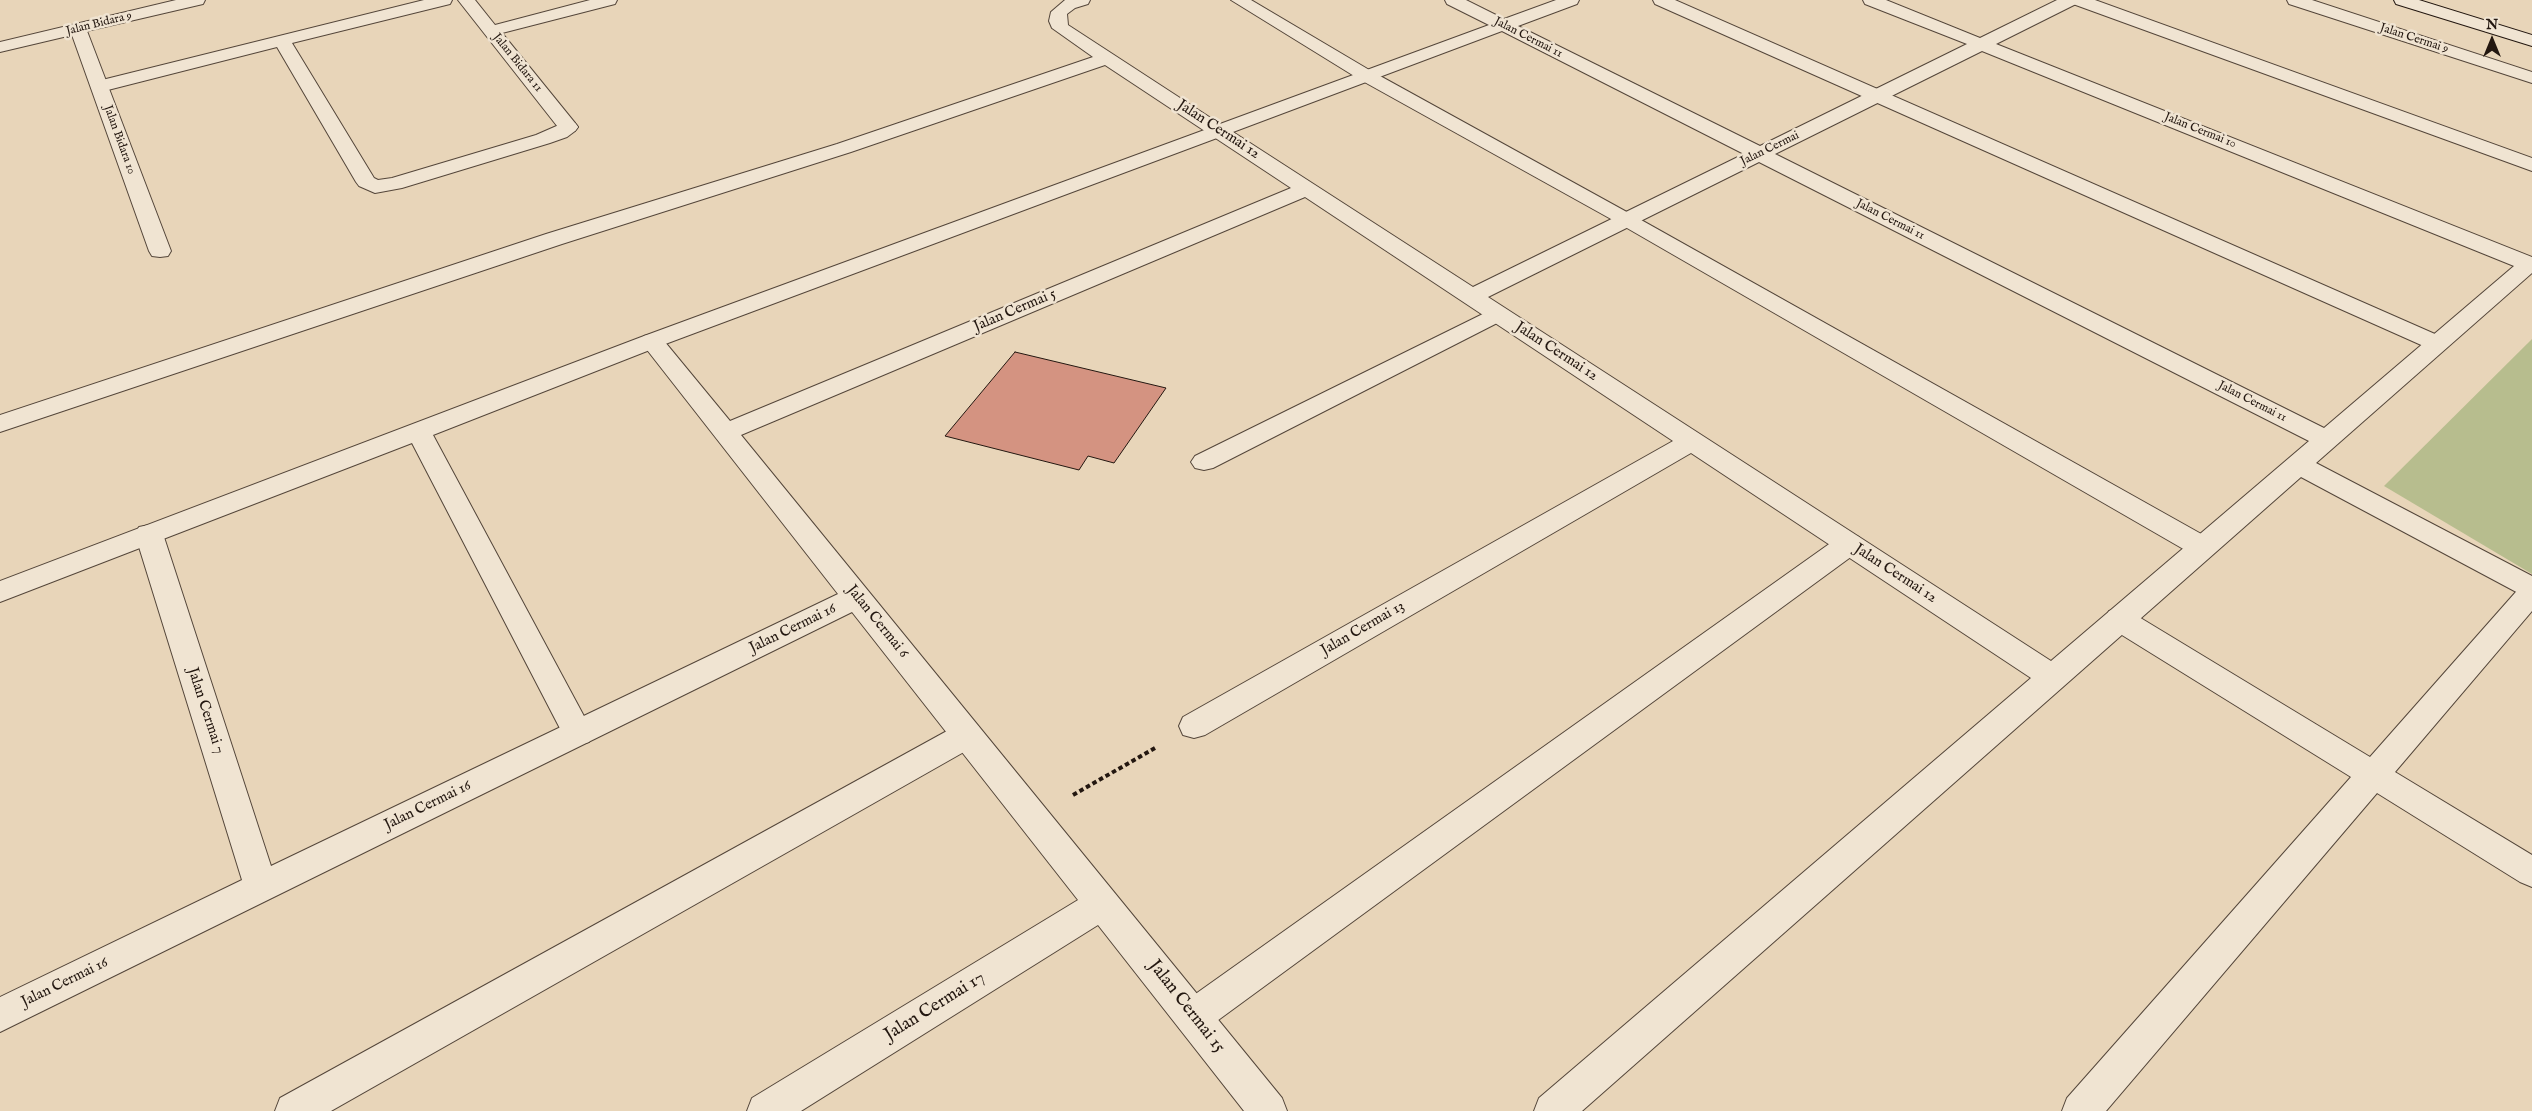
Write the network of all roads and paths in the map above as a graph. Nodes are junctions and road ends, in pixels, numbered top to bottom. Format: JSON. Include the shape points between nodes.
{"nodes":[{"id":1,"x":197,"y":0,"type":"edge"},
{"id":2,"x":444,"y":0,"type":"edge"},
{"id":3,"x":466,"y":0,"type":"edge"},
{"id":4,"x":609,"y":0,"type":"edge"},
{"id":5,"x":1082,"y":0,"type":"edge"},
{"id":6,"x":1239,"y":0,"type":"edge"},
{"id":7,"x":1453,"y":0,"type":"edge"},
{"id":8,"x":1572,"y":0,"type":"edge"},
{"id":9,"x":1661,"y":0,"type":"edge"},
{"id":10,"x":1871,"y":0,"type":"edge"},
{"id":11,"x":2070,"y":0,"type":"edge"},
{"id":12,"x":2079,"y":0,"type":"edge"},
{"id":13,"x":2295,"y":0,"type":"edge"},
{"id":14,"x":2402,"y":0,"type":"edge"},
{"id":15,"x":1502,"y":25,"type":"junction"},
{"id":16,"x":78,"y":29,"type":"junction"},
{"id":17,"x":491,"y":31,"type":"junction"},
{"id":18,"x":282,"y":41,"type":"junction"},
{"id":19,"x":2532,"y":41,"type":"edge"},
{"id":20,"x":1982,"y":44,"type":"junction"},
{"id":21,"x":0,"y":47,"type":"edge"},
{"id":22,"x":1107,"y":58,"type":"junction"},
{"id":23,"x":1365,"y":75,"type":"junction"},
{"id":24,"x":2532,"y":78,"type":"edge"},
{"id":25,"x":100,"y":86,"type":"junction"},
{"id":26,"x":1877,"y":96,"type":"junction"},
{"id":27,"x":1218,"y":130,"type":"junction"},
{"id":28,"x":1760,"y":154,"type":"junction"},
{"id":29,"x":2532,"y":165,"type":"edge"},
{"id":30,"x":1306,"y":189,"type":"junction"},
{"id":31,"x":1627,"y":220,"type":"junction"},
{"id":32,"x":160,"y":251,"type":"dead end"},
{"id":33,"x":2530,"y":264,"type":"edge"},
{"id":34,"x":1471,"y":297,"type":"junction"},
{"id":35,"x":1497,"y":314,"type":"junction"},
{"id":36,"x":652,"y":342,"type":"junction"},
{"id":37,"x":2436,"y":343,"type":"junction"},
{"id":38,"x":0,"y":424,"type":"edge"},
{"id":39,"x":418,"y":431,"type":"junction"},
{"id":40,"x":724,"y":433,"type":"junction"},
{"id":41,"x":2326,"y":440,"type":"junction"},
{"id":42,"x":1692,"y":441,"type":"junction"},
{"id":43,"x":1204,"y":462,"type":"dead end"},
{"id":44,"x":2298,"y":464,"type":"junction"},
{"id":45,"x":149,"y":534,"type":"junction"},
{"id":46,"x":1849,"y":544,"type":"junction"},
{"id":47,"x":2202,"y":547,"type":"junction"},
{"id":48,"x":2532,"y":588,"type":"edge"},
{"id":49,"x":0,"y":592,"type":"edge"},
{"id":50,"x":2532,"y":592,"type":"edge"},
{"id":51,"x":857,"y":597,"type":"junction"},
{"id":52,"x":2119,"y":619,"type":"junction"},
{"id":53,"x":2052,"y":677,"type":"junction"},
{"id":54,"x":1194,"y":726,"type":"joint"},
{"id":55,"x":578,"y":733,"type":"junction"},
{"id":56,"x":968,"y":736,"type":"junction"},
{"id":57,"x":2374,"y":775,"type":"junction"},
{"id":58,"x":1034,"y":817,"type":"junction"},
{"id":59,"x":2532,"y":872,"type":"edge"},
{"id":60,"x":261,"y":887,"type":"junction"},
{"id":61,"x":1103,"y":903,"type":"junction"},
{"id":62,"x":0,"y":1015,"type":"edge"},
{"id":63,"x":1193,"y":1016,"type":"junction"},
{"id":64,"x":294,"y":1111,"type":"edge"},
{"id":65,"x":766,"y":1111,"type":"edge"},
{"id":66,"x":1268,"y":1111,"type":"edge"},
{"id":67,"x":1553,"y":1111,"type":"edge"},
{"id":68,"x":2081,"y":1111,"type":"edge"}],
"edges":[{"from":1,"to":16,"type":"street","name":"Jalan Bidara 9"},
{"from":2,"to":18,"type":"street"},
{"from":3,"to":17,"type":"street","name":"Jalan Bidara 11"},
{"from":4,"to":17,"type":"street"},
{"from":5,"to":22,"type":"street","name":"Jalan Cermai 12","via":[[1059,12],[1061,28]]},
{"from":6,"to":23,"type":"street"},
{"from":7,"to":15,"type":"street","name":"Jalan Cermai 11"},
{"from":8,"to":15,"type":"street"},
{"from":9,"to":26,"type":"street"},
{"from":10,"to":20,"type":"street","name":"Jalan Cermai 10"},
{"from":11,"to":20,"type":"street","name":"Jalan Cermai"},
{"from":12,"to":29,"type":"street"},
{"from":13,"to":24,"type":"street","name":"Jalan Cermai 9"},
{"from":14,"to":19,"type":"street"},
{"from":15,"to":23,"type":"street"},
{"from":15,"to":28,"type":"street","name":"Jalan Cermai 11"},
{"from":16,"to":21,"type":"street","name":"Jalan Bidara 9"},
{"from":16,"to":25,"type":"street","name":"Jalan Bidara 10"},
{"from":17,"to":18,"type":"street","name":"Jalan Bidara 11","via":[[568,127],[534,142],[395,184],[375,187],[366,182]]},
{"from":18,"to":25,"type":"street"},
{"from":20,"to":26,"type":"street","name":"Jalan Cermai"},
{"from":20,"to":33,"type":"street","name":"Jalan Cermai 10"},
{"from":22,"to":27,"type":"street","name":"Jalan Cermai 12"},
{"from":22,"to":38,"type":"street","via":[[844,148],[554,239]]},
{"from":23,"to":27,"type":"street"},
{"from":23,"to":31,"type":"street"},
{"from":25,"to":32,"type":"street","name":"Jalan Bidara 10"},
{"from":26,"to":28,"type":"street","name":"Jalan Cermai"},
{"from":26,"to":37,"type":"street"},
{"from":27,"to":30,"type":"street","name":"Jalan Cermai 12"},
{"from":27,"to":36,"type":"street"},
{"from":28,"to":31,"type":"street","name":"Jalan Cermai"},
{"from":28,"to":41,"type":"street","name":"Jalan Cermai 11"},
{"from":30,"to":34,"type":"street","name":"Jalan Cermai 12"},
{"from":30,"to":40,"type":"street","name":"Jalan Cermai 5"},
{"from":31,"to":34,"type":"street","name":"Jalan Cermai"},
{"from":31,"to":47,"type":"street"},
{"from":33,"to":37,"type":"street"},
{"from":34,"to":35,"type":"street","name":"Jalan Cermai 12"},
{"from":35,"to":42,"type":"street","name":"Jalan Cermai 12"},
{"from":35,"to":43,"type":"street"},
{"from":36,"to":39,"type":"street"},
{"from":36,"to":40,"type":"street","name":"Jalan Cermai 6"},
{"from":37,"to":41,"type":"street"},
{"from":39,"to":45,"type":"street"},
{"from":39,"to":55,"type":"street"},
{"from":40,"to":51,"type":"street","name":"Jalan Cermai 6"},
{"from":41,"to":44,"type":"street"},
{"from":42,"to":46,"type":"street","name":"Jalan Cermai 12"},
{"from":42,"to":54,"type":"street","name":"Jalan Cermai 13"},
{"from":44,"to":47,"type":"street"},
{"from":44,"to":48,"type":"street"},
{"from":45,"to":49,"type":"street"},
{"from":45,"to":60,"type":"street","name":"Jalan Cermai 7"},
{"from":46,"to":53,"type":"street","name":"Jalan Cermai 12"},
{"from":46,"to":63,"type":"street"},
{"from":47,"to":52,"type":"street"},
{"from":50,"to":57,"type":"street"},
{"from":51,"to":55,"type":"street","name":"Jalan Cermai 16"},
{"from":51,"to":56,"type":"street","name":"Jalan Cermai 6"},
{"from":52,"to":53,"type":"street"},
{"from":52,"to":57,"type":"street"},
{"from":53,"to":67,"type":"street"},
{"from":54,"to":58,"type":"path"},
{"from":55,"to":60,"type":"street","name":"Jalan Cermai 16"},
{"from":56,"to":58,"type":"street","name":"Jalan Cermai 6"},
{"from":56,"to":64,"type":"street"},
{"from":57,"to":59,"type":"street"},
{"from":57,"to":68,"type":"street"},
{"from":58,"to":61,"type":"street","name":"Jalan Cermai 6"},
{"from":60,"to":62,"type":"street","name":"Jalan Cermai 16"},
{"from":61,"to":63,"type":"street","name":"Jalan Cermai 15"},
{"from":61,"to":65,"type":"street","name":"Jalan Cermai 17"},
{"from":63,"to":66,"type":"street","name":"Jalan Cermai 15"}]}
